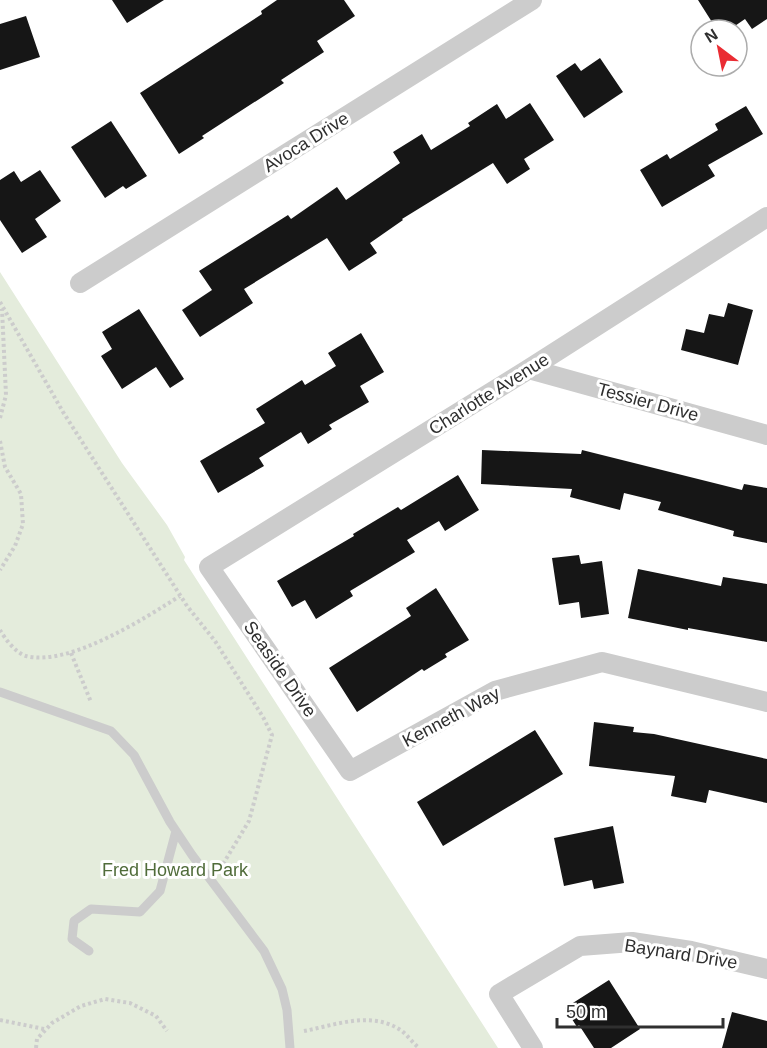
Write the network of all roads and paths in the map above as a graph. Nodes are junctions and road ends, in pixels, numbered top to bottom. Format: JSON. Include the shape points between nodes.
{"nodes":[{"id":1,"x":532,"y":0,"type":"edge"},
{"id":2,"x":767,"y":217,"type":"edge"},
{"id":3,"x":80,"y":283,"type":"dead end"},
{"id":4,"x":1,"y":304,"type":"edge"},
{"id":5,"x":1,"y":319,"type":"edge"},
{"id":6,"x":529,"y":369,"type":"junction"},
{"id":7,"x":0,"y":418,"type":"edge"},
{"id":8,"x":767,"y":435,"type":"edge"},
{"id":9,"x":0,"y":441,"type":"edge"},
{"id":10,"x":209,"y":567,"type":"joint"},
{"id":11,"x":0,"y":570,"type":"edge"},
{"id":12,"x":180,"y":596,"type":"junction"},
{"id":13,"x":0,"y":630,"type":"edge"},
{"id":14,"x":71,"y":652,"type":"junction"},
{"id":15,"x":0,"y":692,"type":"edge"},
{"id":16,"x":91,"y":702,"type":"dead end"},
{"id":17,"x":767,"y":702,"type":"edge"},
{"id":18,"x":350,"y":771,"type":"joint"},
{"id":19,"x":176,"y":831,"type":"junction"},
{"id":20,"x":211,"y":881,"type":"junction"},
{"id":21,"x":89,"y":951,"type":"dead end"},
{"id":22,"x":767,"y":969,"type":"edge"},
{"id":23,"x":0,"y":1020,"type":"edge"},
{"id":24,"x":45,"y":1030,"type":"junction"},
{"id":25,"x":167,"y":1031,"type":"dead end"},
{"id":26,"x":289,"y":1034,"type":"junction"},
{"id":27,"x":36,"y":1048,"type":"edge"},
{"id":28,"x":290,"y":1048,"type":"edge"},
{"id":29,"x":419,"y":1048,"type":"edge"},
{"id":30,"x":533,"y":1048,"type":"edge"}],
"edges":[{"from":1,"to":3,"type":"street","name":"Avoca Drive"},
{"from":2,"to":6,"type":"street","name":"Charlotte Avenue"},
{"from":4,"to":5,"type":"path"},
{"from":4,"to":12,"type":"path","via":[[63,412]]},
{"from":5,"to":7,"type":"path","via":[[6,395]]},
{"from":6,"to":8,"type":"street","name":"Tessier Drive"},
{"from":6,"to":10,"type":"street","name":"Charlotte Avenue"},
{"from":9,"to":11,"type":"path","via":[[5,467],[21,494],[23,524]]},
{"from":10,"to":18,"type":"street","name":"Seaside Drive"},
{"from":12,"to":14,"type":"path","via":[[141,620]]},
{"from":12,"to":20,"type":"path","via":[[216,641],[272,735],[249,821]]},
{"from":13,"to":14,"type":"path","via":[[23,656],[42,658]]},
{"from":14,"to":16,"type":"path"},
{"from":15,"to":19,"type":"lane","via":[[111,731],[135,754]]},
{"from":17,"to":18,"type":"street","name":"Kenneth Way","via":[[602,662],[495,691]]},
{"from":19,"to":20,"type":"lane"},
{"from":19,"to":21,"type":"lane","via":[[160,891],[140,912],[91,909],[74,921],[72,939]]},
{"from":20,"to":26,"type":"lane","via":[[264,951],[282,989]]},
{"from":22,"to":30,"type":"street","name":"Baynard Drive","via":[[632,942],[580,946],[499,994]]},
{"from":23,"to":24,"type":"path"},
{"from":24,"to":25,"type":"path","via":[[81,1006],[105,999],[130,1003],[156,1016]]},
{"from":24,"to":27,"type":"path","via":[[37,1039]]},
{"from":26,"to":28,"type":"lane"},
{"from":26,"to":29,"type":"path","via":[[376,1019],[401,1031]]}]}
